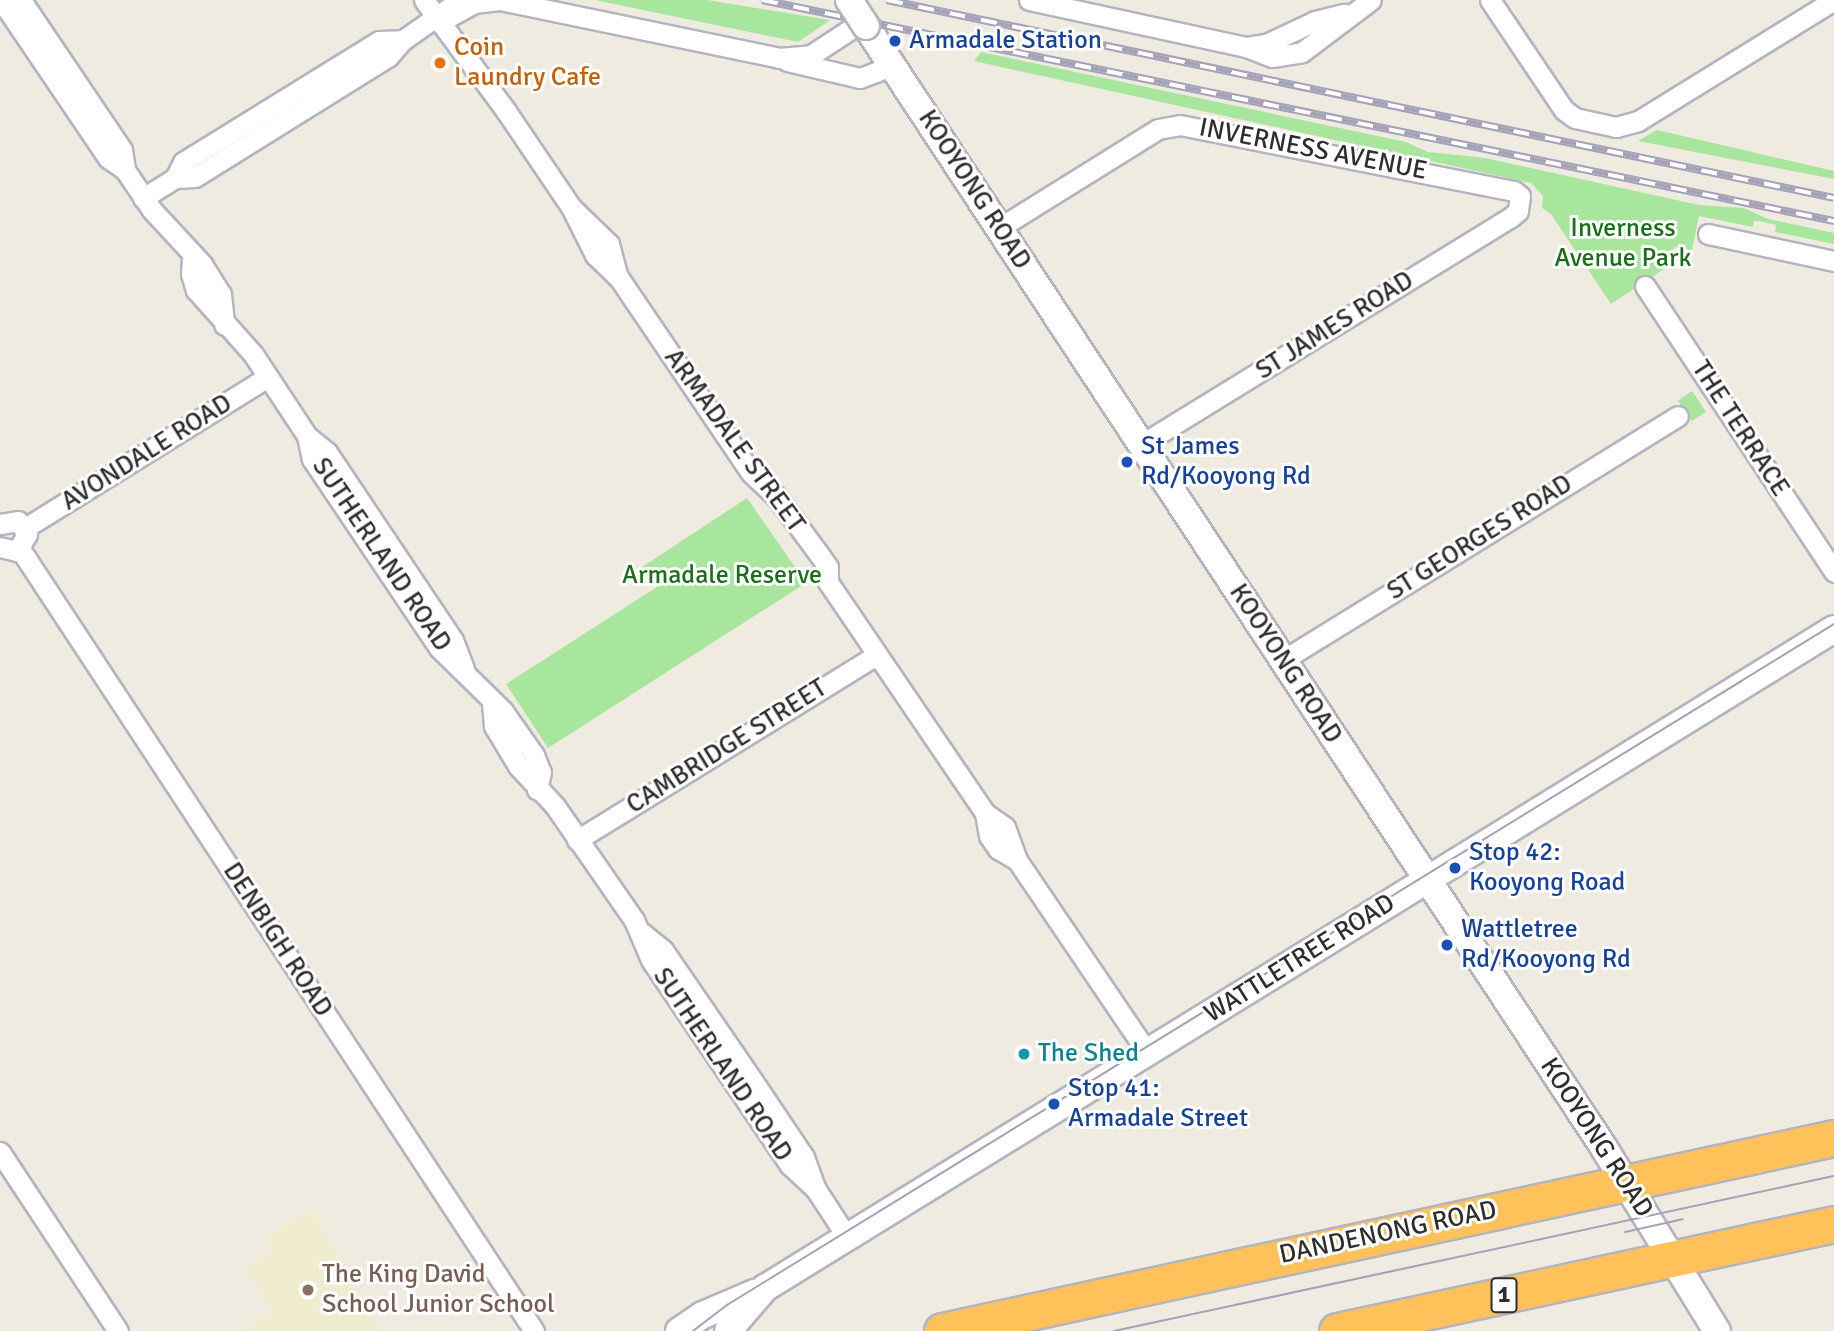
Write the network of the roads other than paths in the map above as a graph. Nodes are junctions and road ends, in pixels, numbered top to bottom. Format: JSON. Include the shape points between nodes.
{"nodes":[{"id":1,"x":1,"y":0,"type":"edge"},
{"id":2,"x":21,"y":0,"type":"edge"},
{"id":3,"x":424,"y":0,"type":"edge"},
{"id":4,"x":460,"y":0,"type":"edge"},
{"id":5,"x":500,"y":0,"type":"edge"},
{"id":6,"x":1028,"y":0,"type":"edge"},
{"id":7,"x":1371,"y":0,"type":"edge"},
{"id":8,"x":1490,"y":0,"type":"edge"},
{"id":9,"x":1834,"y":0,"type":"edge"},
{"id":10,"x":1348,"y":6,"type":"edge"},
{"id":11,"x":859,"y":18,"type":"edge"},
{"id":12,"x":438,"y":19,"type":"junction"},
{"id":13,"x":779,"y":58,"type":"junction"},
{"id":14,"x":892,"y":66,"type":"junction"},
{"id":15,"x":125,"y":170,"type":"junction"},
{"id":16,"x":144,"y":198,"type":"junction"},
{"id":17,"x":1521,"y":201,"type":"joint"},
{"id":18,"x":999,"y":228,"type":"junction"},
{"id":19,"x":1708,"y":234,"type":"dead end"},
{"id":20,"x":1834,"y":261,"type":"edge"},
{"id":21,"x":1645,"y":286,"type":"dead end"},
{"id":22,"x":268,"y":377,"type":"junction"},
{"id":23,"x":1678,"y":416,"type":"dead end"},
{"id":24,"x":1141,"y":445,"type":"junction"},
{"id":25,"x":1,"y":523,"type":"edge"},
{"id":26,"x":25,"y":528,"type":"junction"},
{"id":27,"x":0,"y":547,"type":"edge"},
{"id":28,"x":20,"y":549,"type":"junction"},
{"id":29,"x":1834,"y":572,"type":"edge"},
{"id":30,"x":1834,"y":629,"type":"edge"},
{"id":31,"x":877,"y":655,"type":"junction"},
{"id":32,"x":1283,"y":660,"type":"junction"},
{"id":33,"x":577,"y":840,"type":"junction"},
{"id":34,"x":1427,"y":881,"type":"junction"},
{"id":35,"x":1147,"y":1052,"type":"junction"},
{"id":36,"x":1834,"y":1138,"type":"edge"},
{"id":37,"x":1,"y":1155,"type":"edge"},
{"id":38,"x":1626,"y":1183,"type":"junction"},
{"id":39,"x":1834,"y":1224,"type":"edge"},
{"id":40,"x":847,"y":1237,"type":"junction"},
{"id":41,"x":1672,"y":1259,"type":"junction"},
{"id":42,"x":765,"y":1288,"type":"junction"},
{"id":43,"x":118,"y":1331,"type":"edge"},
{"id":44,"x":534,"y":1331,"type":"edge"},
{"id":45,"x":679,"y":1331,"type":"edge"},
{"id":46,"x":728,"y":1331,"type":"edge"},
{"id":47,"x":942,"y":1331,"type":"edge"},
{"id":48,"x":1336,"y":1331,"type":"edge"},
{"id":49,"x":1717,"y":1331,"type":"edge"}],
"edges":[{"from":1,"to":15,"type":"street","name":"SUTHERLAND ROAD","via":[[108,158]]},
{"from":2,"to":15,"type":"street","name":"SUTHERLAND ROAD","via":[[122,150]]},
{"from":3,"to":12,"type":"street","name":"ARMADALE STREET"},
{"from":4,"to":12,"type":"street"},
{"from":5,"to":12,"type":"street","via":[[474,3]]},
{"from":5,"to":13,"type":"street"},
{"from":6,"to":10,"type":"street","via":[[1246,47]]},
{"from":7,"to":10,"type":"street"},
{"from":8,"to":9,"type":"street","via":[[1564,110],[1575,118],[1616,127],[1638,121]]},
{"from":11,"to":13,"type":"street","via":[[811,55]]},
{"from":11,"to":14,"type":"street","name":"KOOYONG ROAD"},
{"from":12,"to":16,"type":"street","via":[[403,40],[388,57],[327,84],[259,126],[195,177],[175,178]]},
{"from":12,"to":31,"type":"street","name":"ARMADALE STREET","via":[[571,207],[609,244],[619,278],[751,473],[776,496],[828,567],[828,582]]},
{"from":13,"to":14,"type":"street","via":[[860,78]]},
{"from":14,"to":18,"type":"street","name":"KOOYONG ROAD"},
{"from":15,"to":16,"type":"street","name":"SUTHERLAND ROAD"},
{"from":16,"to":22,"type":"street","name":"SUTHERLAND ROAD","via":[[221,293],[224,324]]},
{"from":17,"to":18,"type":"street","name":"INVERNESS AVENUE","via":[[1514,191],[1180,125],[1158,129]]},
{"from":17,"to":24,"type":"street","name":"ST JAMES ROAD","via":[[1511,218]]},
{"from":18,"to":24,"type":"street","name":"KOOYONG ROAD"},
{"from":19,"to":20,"type":"street"},
{"from":21,"to":29,"type":"street","name":"THE TERRACE"},
{"from":22,"to":26,"type":"street","name":"AVONDALE ROAD"},
{"from":22,"to":33,"type":"street","name":"SUTHERLAND ROAD","via":[[307,436],[327,452],[362,502],[453,640],[464,669],[506,714],[537,760],[541,775],[537,790],[555,806]]},
{"from":23,"to":32,"type":"street","name":"ST GEORGES ROAD"},
{"from":24,"to":32,"type":"street","name":"KOOYONG ROAD"},
{"from":25,"to":26,"type":"street","via":[[15,520]]},
{"from":26,"to":28,"type":"street","via":[[27,541]]},
{"from":27,"to":28,"type":"street","via":[[11,552]]},
{"from":28,"to":44,"type":"street","name":"DENBIGH ROAD"},
{"from":30,"to":34,"type":"street","name":"WATTLETREE ROAD"},
{"from":31,"to":33,"type":"street","name":"CAMBRIDGE STREET"},
{"from":31,"to":35,"type":"street","name":"ARMADALE STREET","via":[[985,813],[1005,827],[1017,860]]},
{"from":32,"to":34,"type":"street","name":"KOOYONG ROAD"},
{"from":33,"to":40,"type":"street","name":"SUTHERLAND ROAD","via":[[642,933],[651,960],[790,1166],[815,1188]]},
{"from":34,"to":35,"type":"street","name":"WATTLETREE ROAD"},
{"from":34,"to":38,"type":"street","name":"KOOYONG ROAD"},
{"from":35,"to":40,"type":"street","name":"WATTLETREE ROAD"},
{"from":36,"to":38,"type":"highway","name":"DANDENONG ROAD"},
{"from":37,"to":43,"type":"street"},
{"from":38,"to":41,"type":"street","name":"KOOYONG ROAD"},
{"from":38,"to":47,"type":"highway","name":"DANDENONG ROAD"},
{"from":39,"to":41,"type":"highway","number":"1"},
{"from":40,"to":42,"type":"street","name":"WATTLETREE ROAD"},
{"from":41,"to":48,"type":"highway","number":"1"},
{"from":41,"to":49,"type":"street","name":"KOOYONG ROAD"},
{"from":42,"to":45,"type":"street","name":"WATTLETREE ROAD","via":[[703,1315]]},
{"from":42,"to":46,"type":"street","name":"WATTLETREE ROAD"}]}
